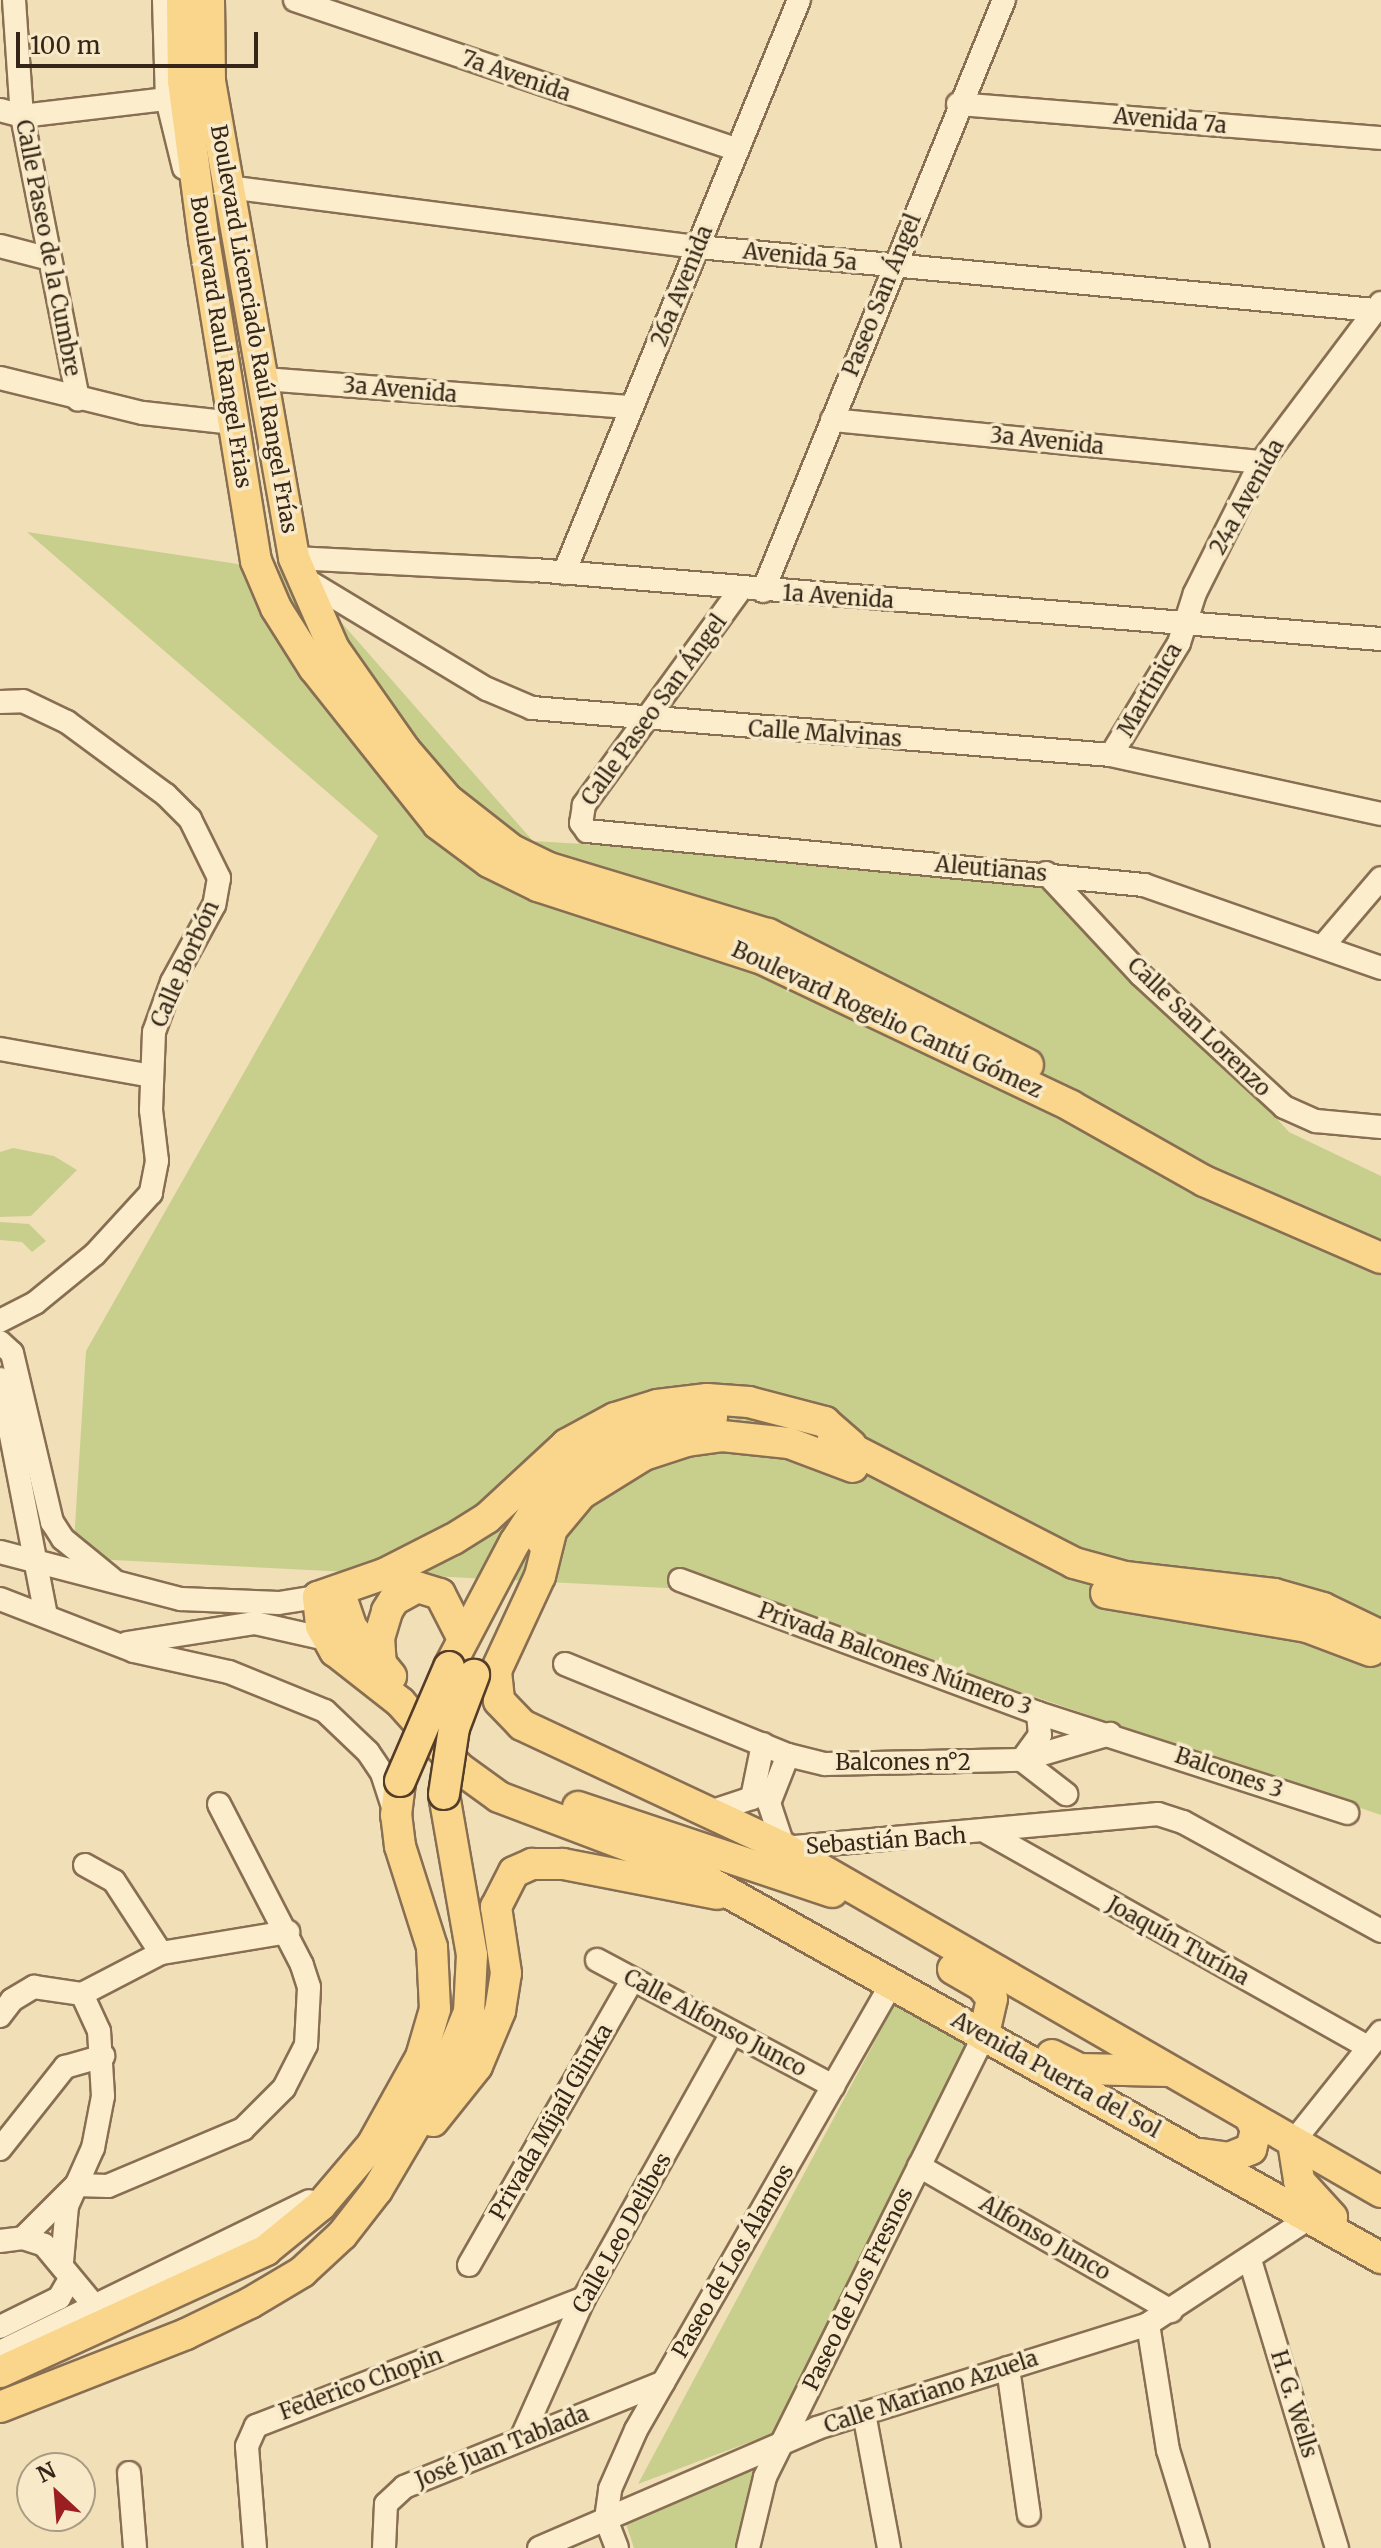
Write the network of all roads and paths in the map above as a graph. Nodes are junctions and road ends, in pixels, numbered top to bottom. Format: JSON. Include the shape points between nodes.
{"nodes":[{"id":1,"x":14,"y":0,"type":"edge"},
{"id":2,"x":164,"y":0,"type":"edge"},
{"id":3,"x":182,"y":0,"type":"edge"},
{"id":4,"x":209,"y":0,"type":"edge"},
{"id":5,"x":295,"y":0,"type":"edge"},
{"id":6,"x":799,"y":0,"type":"edge"},
{"id":7,"x":1004,"y":0,"type":"edge"},
{"id":8,"x":167,"y":99,"type":"junction"},
{"id":9,"x":958,"y":104,"type":"junction"},
{"id":10,"x":11,"y":113,"type":"edge"},
{"id":11,"x":1381,"y":138,"type":"edge"},
{"id":12,"x":737,"y":150,"type":"junction"},
{"id":13,"x":228,"y":187,"type":"junction"},
{"id":14,"x":199,"y":205,"type":"junction"},
{"id":15,"x":0,"y":246,"type":"edge"},
{"id":16,"x":698,"y":247,"type":"junction"},
{"id":17,"x":46,"y":258,"type":"junction"},
{"id":18,"x":894,"y":267,"type":"junction"},
{"id":19,"x":1379,"y":311,"type":"edge"},
{"id":20,"x":0,"y":378,"type":"edge"},
{"id":21,"x":264,"y":379,"type":"junction"},
{"id":22,"x":78,"y":400,"type":"junction"},
{"id":23,"x":632,"y":407,"type":"junction"},
{"id":24,"x":832,"y":420,"type":"junction"},
{"id":25,"x":233,"y":423,"type":"junction"},
{"id":26,"x":1261,"y":462,"type":"junction"},
{"id":27,"x":296,"y":567,"type":"junction"},
{"id":28,"x":564,"y":573,"type":"junction"},
{"id":29,"x":752,"y":590,"type":"junction"},
{"id":30,"x":1185,"y":623,"type":"junction"},
{"id":31,"x":1381,"y":639,"type":"edge"},
{"id":32,"x":324,"y":659,"type":"junction"},
{"id":33,"x":0,"y":702,"type":"edge"},
{"id":34,"x":644,"y":720,"type":"junction"},
{"id":35,"x":1111,"y":755,"type":"junction"},
{"id":36,"x":1381,"y":814,"type":"edge"},
{"id":37,"x":587,"y":831,"type":"joint"},
{"id":38,"x":1046,"y":873,"type":"junction"},
{"id":39,"x":1381,"y":878,"type":"edge"},
{"id":40,"x":1323,"y":946,"type":"junction"},
{"id":41,"x":1381,"y":968,"type":"edge"},
{"id":42,"x":0,"y":1049,"type":"edge"},
{"id":43,"x":151,"y":1076,"type":"junction"},
{"id":44,"x":1381,"y":1127,"type":"edge"},
{"id":45,"x":1381,"y":1240,"type":"edge"},
{"id":46,"x":1381,"y":1258,"type":"edge"},
{"id":47,"x":0,"y":1321,"type":"edge"},
{"id":48,"x":0,"y":1342,"type":"edge"},
{"id":49,"x":0,"y":1379,"type":"edge"},
{"id":50,"x":851,"y":1445,"type":"junction"},
{"id":51,"x":27,"y":1516,"type":"junction"},
{"id":52,"x":553,"y":1524,"type":"junction"},
{"id":53,"x":0,"y":1550,"type":"edge"},
{"id":54,"x":36,"y":1562,"type":"junction"},
{"id":55,"x":680,"y":1580,"type":"dead end"},
{"id":56,"x":123,"y":1588,"type":"junction"},
{"id":57,"x":329,"y":1594,"type":"junction"},
{"id":58,"x":0,"y":1599,"type":"edge"},
{"id":59,"x":181,"y":1599,"type":"junction"},
{"id":60,"x":46,"y":1615,"type":"junction"},
{"id":61,"x":1381,"y":1636,"type":"edge"},
{"id":62,"x":462,"y":1637,"type":"junction"},
{"id":63,"x":326,"y":1639,"type":"junction"},
{"id":64,"x":162,"y":1640,"type":"junction"},
{"id":65,"x":118,"y":1644,"type":"junction"},
{"id":66,"x":1381,"y":1656,"type":"edge"},
{"id":67,"x":565,"y":1664,"type":"dead end"},
{"id":68,"x":381,"y":1666,"type":"junction"},
{"id":69,"x":462,"y":1671,"type":"junction"},
{"id":70,"x":1038,"y":1713,"type":"junction"},
{"id":71,"x":1111,"y":1734,"type":"junction"},
{"id":72,"x":763,"y":1744,"type":"junction"},
{"id":73,"x":788,"y":1755,"type":"junction"},
{"id":74,"x":1022,"y":1760,"type":"junction"},
{"id":75,"x":1066,"y":1794,"type":"dead end"},
{"id":76,"x":761,"y":1801,"type":"junction"},
{"id":77,"x":219,"y":1804,"type":"dead end"},
{"id":78,"x":707,"y":1813,"type":"junction"},
{"id":79,"x":1347,"y":1813,"type":"dead end"},
{"id":80,"x":396,"y":1815,"type":"junction"},
{"id":81,"x":988,"y":1833,"type":"junction"},
{"id":82,"x":784,"y":1848,"type":"junction"},
{"id":83,"x":85,"y":1865,"type":"dead end"},
{"id":84,"x":839,"y":1884,"type":"junction"},
{"id":85,"x":729,"y":1895,"type":"junction"},
{"id":86,"x":1381,"y":1931,"type":"edge"},
{"id":87,"x":288,"y":1932,"type":"junction"},
{"id":88,"x":922,"y":1932,"type":"junction"},
{"id":89,"x":161,"y":1953,"type":"junction"},
{"id":90,"x":597,"y":1960,"type":"dead end"},
{"id":91,"x":632,"y":1980,"type":"junction"},
{"id":92,"x":892,"y":1983,"type":"junction"},
{"id":93,"x":82,"y":1994,"type":"junction"},
{"id":94,"x":0,"y":2016,"type":"edge"},
{"id":95,"x":987,"y":2027,"type":"junction"},
{"id":96,"x":732,"y":2033,"type":"junction"},
{"id":97,"x":1374,"y":2039,"type":"edge"},
{"id":98,"x":103,"y":2056,"type":"junction"},
{"id":99,"x":1123,"y":2071,"type":"junction"},
{"id":100,"x":1170,"y":2071,"type":"junction"},
{"id":101,"x":833,"y":2086,"type":"junction"},
{"id":102,"x":1117,"y":2110,"type":"junction"},
{"id":103,"x":1250,"y":2117,"type":"junction"},
{"id":104,"x":1293,"y":2142,"type":"junction"},
{"id":105,"x":405,"y":2146,"type":"junction"},
{"id":106,"x":0,"y":2149,"type":"edge"},
{"id":107,"x":1195,"y":2153,"type":"junction"},
{"id":108,"x":919,"y":2166,"type":"junction"},
{"id":109,"x":344,"y":2180,"type":"junction"},
{"id":110,"x":76,"y":2185,"type":"junction"},
{"id":111,"x":1381,"y":2192,"type":"edge"},
{"id":112,"x":1311,"y":2217,"type":"junction"},
{"id":113,"x":23,"y":2238,"type":"junction"},
{"id":114,"x":0,"y":2241,"type":"edge"},
{"id":115,"x":1374,"y":2254,"type":"edge"},
{"id":116,"x":1250,"y":2260,"type":"junction"},
{"id":117,"x":469,"y":2265,"type":"dead end"},
{"id":118,"x":66,"y":2270,"type":"junction"},
{"id":119,"x":584,"y":2298,"type":"junction"},
{"id":120,"x":93,"y":2304,"type":"junction"},
{"id":121,"x":1171,"y":2311,"type":"junction"},
{"id":122,"x":1148,"y":2324,"type":"junction"},
{"id":123,"x":0,"y":2327,"type":"edge"},
{"id":124,"x":0,"y":2352,"type":"edge"},
{"id":125,"x":1008,"y":2368,"type":"junction"},
{"id":126,"x":0,"y":2372,"type":"edge"},
{"id":127,"x":664,"y":2382,"type":"junction"},
{"id":128,"x":0,"y":2407,"type":"edge"},
{"id":129,"x":864,"y":2413,"type":"junction"},
{"id":130,"x":521,"y":2439,"type":"junction"},
{"id":131,"x":783,"y":2442,"type":"junction"},
{"id":132,"x":129,"y":2473,"type":"dead end"},
{"id":133,"x":1029,"y":2515,"type":"dead end"},
{"id":134,"x":606,"y":2519,"type":"junction"},
{"id":135,"x":135,"y":2548,"type":"edge"},
{"id":136,"x":255,"y":2548,"type":"edge"},
{"id":137,"x":384,"y":2548,"type":"edge"},
{"id":138,"x":539,"y":2548,"type":"edge"},
{"id":139,"x":617,"y":2548,"type":"edge"},
{"id":140,"x":748,"y":2548,"type":"edge"},
{"id":141,"x":889,"y":2548,"type":"edge"},
{"id":142,"x":1198,"y":2548,"type":"edge"},
{"id":143,"x":1337,"y":2548,"type":"edge"}],
"edges":[{"from":1,"to":10,"type":"street","name":"Calle Paseo de la Cumbre"},
{"from":2,"to":8,"type":"street"},
{"from":3,"to":14,"type":"main road","name":"Boulevard Raul Rangel Frias","via":[[183,81]]},
{"from":4,"to":13,"type":"main road","name":"Boulevard Licenciado Raúl Rangel Frías","via":[[206,48]]},
{"from":5,"to":12,"type":"street","name":"7a Avenida"},
{"from":6,"to":12,"type":"street","name":"26a Avenida"},
{"from":7,"to":9,"type":"street","name":"Paseo San Ángel"},
{"from":8,"to":10,"type":"street"},
{"from":8,"to":14,"type":"street"},
{"from":9,"to":11,"type":"street","name":"Avenida 7a"},
{"from":9,"to":18,"type":"street","name":"Paseo San Ángel"},
{"from":10,"to":17,"type":"street","name":"Calle Paseo de la Cumbre"},
{"from":12,"to":16,"type":"street","name":"26a Avenida"},
{"from":13,"to":16,"type":"street","name":"Avenida 5a"},
{"from":13,"to":21,"type":"main road","name":"Boulevard Licenciado Raúl Rangel Frías"},
{"from":14,"to":25,"type":"main road","name":"Boulevard Raul Rangel Frias"},
{"from":15,"to":17,"type":"street"},
{"from":16,"to":18,"type":"street","name":"Avenida 5a"},
{"from":16,"to":23,"type":"street","name":"26a Avenida"},
{"from":17,"to":22,"type":"street","name":"Calle Paseo de la Cumbre"},
{"from":18,"to":19,"type":"street","name":"Avenida 5a"},
{"from":18,"to":24,"type":"street","name":"Paseo San Ángel"},
{"from":19,"to":26,"type":"street","name":"24a Avenida"},
{"from":20,"to":22,"type":"street"},
{"from":21,"to":23,"type":"street","name":"3a Avenida"},
{"from":21,"to":27,"type":"main road","name":"Boulevard Licenciado Raúl Rangel Frías"},
{"from":22,"to":25,"type":"street"},
{"from":23,"to":28,"type":"street","name":"26a Avenida"},
{"from":24,"to":26,"type":"street","name":"3a Avenida"},
{"from":24,"to":29,"type":"street","name":"Paseo San Ángel"},
{"from":25,"to":32,"type":"main road","name":"Boulevard Raul Rangel Frias","via":[[256,561],[276,608]]},
{"from":26,"to":30,"type":"street","name":"24a Avenida"},
{"from":27,"to":28,"type":"street","name":"1a Avenida"},
{"from":27,"to":32,"type":"main road","name":"Boulevard Licenciado Raúl Rangel Frías"},
{"from":27,"to":34,"type":"street","name":"Calle Malvinas","via":[[487,689],[521,703]]},
{"from":28,"to":29,"type":"street","name":"1a Avenida"},
{"from":29,"to":30,"type":"street","name":"1a Avenida"},
{"from":29,"to":34,"type":"street","name":"Calle Paseo San Ángel"},
{"from":30,"to":31,"type":"street","name":"1a Avenida"},
{"from":30,"to":35,"type":"street","name":"Martinica","via":[[1172,658]]},
{"from":32,"to":45,"type":"main road","name":"Boulevard Rogelio Cantú Gómez","via":[[374,709],[447,799],[512,850],[549,868],[768,934],[933,1012],[1212,1165]]},
{"from":32,"to":46,"type":"main road","name":"Boulevard Rogelio Cantú Gómez","via":[[429,814],[489,862],[538,886],[760,958],[1071,1106],[1204,1181]]},
{"from":33,"to":43,"type":"street","name":"Calle Borbón","via":[[23,701],[67,722],[166,795],[211,854],[219,878],[214,905],[163,1007],[154,1032]]},
{"from":34,"to":35,"type":"street","name":"Calle Malvinas"},
{"from":34,"to":37,"type":"street","name":"Calle Paseo San Ángel","via":[[584,805],[581,823]]},
{"from":35,"to":36,"type":"street","name":"Calle Malvinas"},
{"from":37,"to":38,"type":"street","name":"Aleutianas","via":[[613,838]]},
{"from":38,"to":40,"type":"street","name":"Aleutianas","via":[[1179,894]]},
{"from":38,"to":44,"type":"street","name":"Calle San Lorenzo","via":[[1141,975],[1284,1107],[1316,1121]]},
{"from":39,"to":40,"type":"street"},
{"from":40,"to":41,"type":"street","name":"Aleutianas"},
{"from":42,"to":43,"type":"street"},
{"from":43,"to":47,"type":"street","name":"Calle Borbón","via":[[157,1161],[151,1193],[95,1254],[35,1303]]},
{"from":48,"to":56,"type":"street","via":[[12,1353],[52,1522],[78,1553]]},
{"from":49,"to":51,"type":"street"},
{"from":50,"to":57,"type":"main road","via":[[825,1422],[749,1402],[707,1399],[657,1405],[615,1418],[567,1444],[487,1518],[453,1539]]},
{"from":50,"to":61,"type":"main road","via":[[1074,1563],[1125,1577],[1274,1594],[1323,1608]]},
{"from":50,"to":62,"type":"main road","via":[[760,1418],[723,1415],[639,1434],[599,1453],[567,1475],[539,1505]]},
{"from":51,"to":53,"type":"street","via":[[22,1535]]},
{"from":51,"to":54,"type":"street"},
{"from":52,"to":66,"type":"main road","via":[[581,1494],[644,1455],[722,1436],[789,1443],[846,1464],[1067,1581],[1110,1594],[1307,1627]]},
{"from":52,"to":69,"type":"main road"},
{"from":52,"to":78,"type":"main road","via":[[540,1576],[496,1671],[499,1701],[522,1725]]},
{"from":53,"to":54,"type":"street"},
{"from":54,"to":56,"type":"street"},
{"from":54,"to":60,"type":"street"},
{"from":55,"to":70,"type":"street","name":"Privada Balcones Número 3"},
{"from":56,"to":59,"type":"street"},
{"from":57,"to":59,"type":"street","via":[[279,1603]]},
{"from":57,"to":63,"type":"main road"},
{"from":57,"to":68,"type":"main road"},
{"from":58,"to":60,"type":"street"},
{"from":59,"to":64,"type":"street","via":[[179,1619]]},
{"from":60,"to":65,"type":"street"},
{"from":62,"to":68,"type":"main road","via":[[440,1594],[417,1587],[394,1600],[387,1611],[379,1638]]},
{"from":62,"to":69,"type":"main road"},
{"from":63,"to":64,"type":"street","via":[[255,1623]]},
{"from":63,"to":85,"type":"main road","via":[[400,1702],[459,1768],[499,1797],[679,1865]]},
{"from":64,"to":65,"type":"street"},
{"from":65,"to":80,"type":"street","via":[[229,1672],[325,1711],[368,1752],[382,1773]]},
{"from":67,"to":72,"type":"street","name":"Balcones n°2"},
{"from":68,"to":84,"type":"main road","via":[[477,1761],[509,1783],[841,1895]]},
{"from":69,"to":80,"type":"main road","bridge":true,"via":[[400,1781]]},
{"from":69,"to":105,"type":"main road","bridge":true,"via":[[444,1794],[472,1955],[472,1989],[459,2044]]},
{"from":70,"to":71,"type":"street","name":"Privada Balcones Número 3"},
{"from":70,"to":74,"type":"street","via":[[1040,1735]]},
{"from":71,"to":74,"type":"street","name":"Balcones n°2"},
{"from":71,"to":79,"type":"street","name":"Balcones 3"},
{"from":72,"to":73,"type":"street","name":"Balcones n°2"},
{"from":72,"to":76,"type":"street"},
{"from":73,"to":74,"type":"street","name":"Balcones n°2","via":[[875,1767]]},
{"from":73,"to":76,"type":"street"},
{"from":74,"to":75,"type":"street"},
{"from":76,"to":78,"type":"street"},
{"from":76,"to":82,"type":"street"},
{"from":77,"to":87,"type":"street"},
{"from":78,"to":82,"type":"main road"},
{"from":80,"to":109,"type":"main road","via":[[400,1846],[432,1947],[435,2009],[421,2057],[401,2097]]},
{"from":81,"to":82,"type":"street","name":"Sebastián Bach"},
{"from":81,"to":86,"type":"street","name":"Sebastián Bach","via":[[1158,1814],[1183,1822]]},
{"from":81,"to":97,"type":"street","name":"Joaquín Turína"},
{"from":82,"to":84,"type":"main road"},
{"from":83,"to":89,"type":"street","via":[[114,1881]]},
{"from":84,"to":88,"type":"main road"},
{"from":85,"to":92,"type":"main road"},
{"from":85,"to":105,"type":"main road","via":[[563,1864],[532,1864],[514,1872],[496,1907],[506,1973],[500,2011],[477,2066],[453,2100]]},
{"from":87,"to":89,"type":"street"},
{"from":87,"to":110,"type":"street","via":[[309,1987],[306,2045],[284,2088],[243,2129],[108,2186]]},
{"from":88,"to":95,"type":"main road","via":[[948,1966],[987,1993]]},
{"from":88,"to":100,"type":"main road"},
{"from":89,"to":93,"type":"street"},
{"from":90,"to":91,"type":"street","name":"Calle Alfonso Junco"},
{"from":91,"to":96,"type":"street","name":"Calle Alfonso Junco"},
{"from":91,"to":117,"type":"street","name":"Privada Mijaíl Glinka"},
{"from":92,"to":95,"type":"main road","via":[[918,1978]]},
{"from":92,"to":101,"type":"street","name":"Paseo de Los Álamos"},
{"from":93,"to":94,"type":"street","via":[[34,1987],[12,2000]]},
{"from":93,"to":98,"type":"street","via":[[99,2031]]},
{"from":95,"to":99,"type":"main road","via":[[1067,2064]]},
{"from":95,"to":102,"type":"main road","name":"Avenida Puerta del Sol"},
{"from":95,"to":108,"type":"street","name":"Paseo de Los Fresnos"},
{"from":96,"to":101,"type":"street","name":"Calle Alfonso Junco"},
{"from":96,"to":119,"type":"street","name":"Calle Leo Delibes"},
{"from":97,"to":104,"type":"street"},
{"from":98,"to":106,"type":"street","via":[[65,2067]]},
{"from":98,"to":110,"type":"street","via":[[100,2123]]},
{"from":99,"to":100,"type":"main road"},
{"from":99,"to":102,"type":"main road","via":[[1113,2087]]},
{"from":100,"to":103,"type":"main road"},
{"from":101,"to":127,"type":"street","name":"Paseo de Los Álamos"},
{"from":102,"to":107,"type":"main road","name":"Avenida Puerta del Sol"},
{"from":103,"to":104,"type":"main road"},
{"from":103,"to":107,"type":"main road","via":[[1256,2130],[1251,2149],[1229,2158]]},
{"from":104,"to":111,"type":"main road"},
{"from":104,"to":115,"type":"main road","via":[[1299,2181]]},
{"from":105,"to":128,"type":"main road","via":[[342,2235],[302,2272],[186,2334]]},
{"from":107,"to":112,"type":"main road","name":"Avenida Puerta del Sol"},
{"from":108,"to":121,"type":"street","name":"Alfonso Junco"},
{"from":108,"to":131,"type":"street","name":"Paseo de Los Fresnos"},
{"from":109,"to":120,"type":"street","via":[[271,2224]]},
{"from":109,"to":126,"type":"main road","via":[[266,2250]]},
{"from":110,"to":113,"type":"street"},
{"from":110,"to":118,"type":"street","via":[[63,2226]]},
{"from":112,"to":115,"type":"main road","name":"Avenida Puerta del Sol"},
{"from":112,"to":116,"type":"street","name":"Calle Mariano Azuela"},
{"from":113,"to":114,"type":"street"},
{"from":113,"to":118,"type":"street","via":[[44,2245]]},
{"from":116,"to":121,"type":"street","name":"Calle Mariano Azuela"},
{"from":116,"to":143,"type":"street","name":"H. G. Wells"},
{"from":118,"to":120,"type":"street"},
{"from":118,"to":123,"type":"street","via":[[59,2298]]},
{"from":119,"to":130,"type":"street","name":"Calle Leo Delibes"},
{"from":119,"to":136,"type":"street","name":"Federico Chopin","via":[[256,2426],[247,2446]]},
{"from":120,"to":124,"type":"street"},
{"from":121,"to":122,"type":"street","name":"Calle Mariano Azuela"},
{"from":122,"to":125,"type":"street","name":"Calle Mariano Azuela"},
{"from":122,"to":142,"type":"street","via":[[1168,2450]]},
{"from":125,"to":129,"type":"street","name":"Calle Mariano Azuela"},
{"from":125,"to":133,"type":"street"},
{"from":127,"to":130,"type":"street","name":"José Juan Tablada"},
{"from":127,"to":134,"type":"street","name":"Paseo de Los Álamos","via":[[619,2466]]},
{"from":129,"to":131,"type":"street","name":"Calle Mariano Azuela"},
{"from":129,"to":141,"type":"street"},
{"from":130,"to":137,"type":"street","name":"José Juan Tablada","via":[[391,2495],[383,2520]]},
{"from":131,"to":134,"type":"street","name":"Calle Mariano Azuela"},
{"from":131,"to":140,"type":"street","name":"Paseo de Los Fresnos","via":[[765,2477]]},
{"from":132,"to":135,"type":"street"},
{"from":134,"to":138,"type":"street","name":"Calle Mariano Azuela"},
{"from":134,"to":139,"type":"street"}]}
